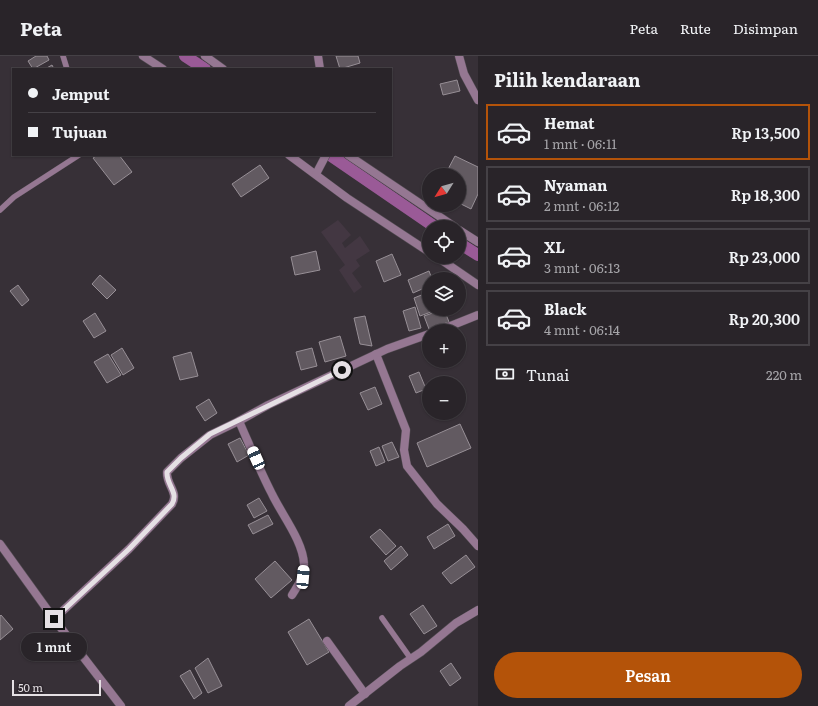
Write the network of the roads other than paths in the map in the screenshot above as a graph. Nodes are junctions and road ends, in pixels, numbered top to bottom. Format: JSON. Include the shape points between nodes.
{"nodes":[{"id":1,"x":62,"y":56,"type":"edge"},
{"id":2,"x":143,"y":56,"type":"edge"},
{"id":3,"x":205,"y":56,"type":"edge"},
{"id":4,"x":318,"y":56,"type":"edge"},
{"id":5,"x":460,"y":56,"type":"edge"},
{"id":6,"x":67,"y":68,"type":"edge"},
{"id":7,"x":161,"y":68,"type":"edge"},
{"id":8,"x":222,"y":68,"type":"edge"},
{"id":9,"x":320,"y":68,"type":"edge"},
{"id":10,"x":478,"y":100,"type":"edge"},
{"id":11,"x":77,"y":156,"type":"edge"},
{"id":12,"x":291,"y":156,"type":"edge"},
{"id":13,"x":349,"y":156,"type":"edge"},
{"id":14,"x":325,"y":157,"type":"edge"},
{"id":15,"x":316,"y":174,"type":"junction"},
{"id":16,"x":0,"y":210,"type":"edge"},
{"id":17,"x":445,"y":220,"type":"edge"},
{"id":18,"x":466,"y":234,"type":"edge"},
{"id":19,"x":478,"y":242,"type":"edge"},
{"id":20,"x":422,"y":247,"type":"edge"},
{"id":21,"x":447,"y":264,"type":"edge"},
{"id":22,"x":478,"y":285,"type":"edge"},
{"id":23,"x":478,"y":315,"type":"edge"},
{"id":24,"x":456,"y":324,"type":"edge"},
{"id":25,"x":422,"y":337,"type":"edge"},
{"id":26,"x":376,"y":354,"type":"junction"},
{"id":27,"x":240,"y":421,"type":"junction"},
{"id":28,"x":0,"y":544,"type":"edge"},
{"id":29,"x":478,"y":546,"type":"edge"},
{"id":30,"x":292,"y":595,"type":"dead end"},
{"id":31,"x":478,"y":610,"type":"edge"},
{"id":32,"x":382,"y":618,"type":"dead end"},
{"id":33,"x":54,"y":619,"type":"junction"},
{"id":34,"x":327,"y":641,"type":"dead end"},
{"id":35,"x":411,"y":659,"type":"junction"},
{"id":36,"x":365,"y":694,"type":"junction"},
{"id":37,"x":121,"y":706,"type":"edge"},
{"id":38,"x":351,"y":706,"type":"edge"}],
"edges":[{"from":1,"to":6,"type":"lane"},
{"from":2,"to":7,"type":"street"},
{"from":3,"to":8,"type":"street"},
{"from":4,"to":9,"type":"street"},
{"from":5,"to":10,"type":"street","via":[[464,74]]},
{"from":11,"to":16,"type":"lane","via":[[14,197]]},
{"from":12,"to":15,"type":"street"},
{"from":13,"to":17,"type":"street"},
{"from":14,"to":15,"type":"street"},
{"from":15,"to":20,"type":"street","via":[[347,198]]},
{"from":18,"to":19,"type":"street"},
{"from":21,"to":22,"type":"street"},
{"from":23,"to":24,"type":"street"},
{"from":25,"to":26,"type":"street"},
{"from":26,"to":27,"type":"street"},
{"from":26,"to":29,"type":"street","via":[[406,430],[404,450],[407,466],[437,504]]},
{"from":27,"to":30,"type":"street","via":[[272,494],[302,553],[303,577]]},
{"from":27,"to":33,"type":"street","via":[[210,434],[167,472],[168,482],[174,492],[172,504],[129,549]]},
{"from":28,"to":33,"type":"street"},
{"from":31,"to":35,"type":"street","via":[[456,623]]},
{"from":32,"to":35,"type":"lane"},
{"from":33,"to":37,"type":"street"},
{"from":34,"to":36,"type":"street"},
{"from":35,"to":36,"type":"street"},
{"from":36,"to":38,"type":"street"}]}
